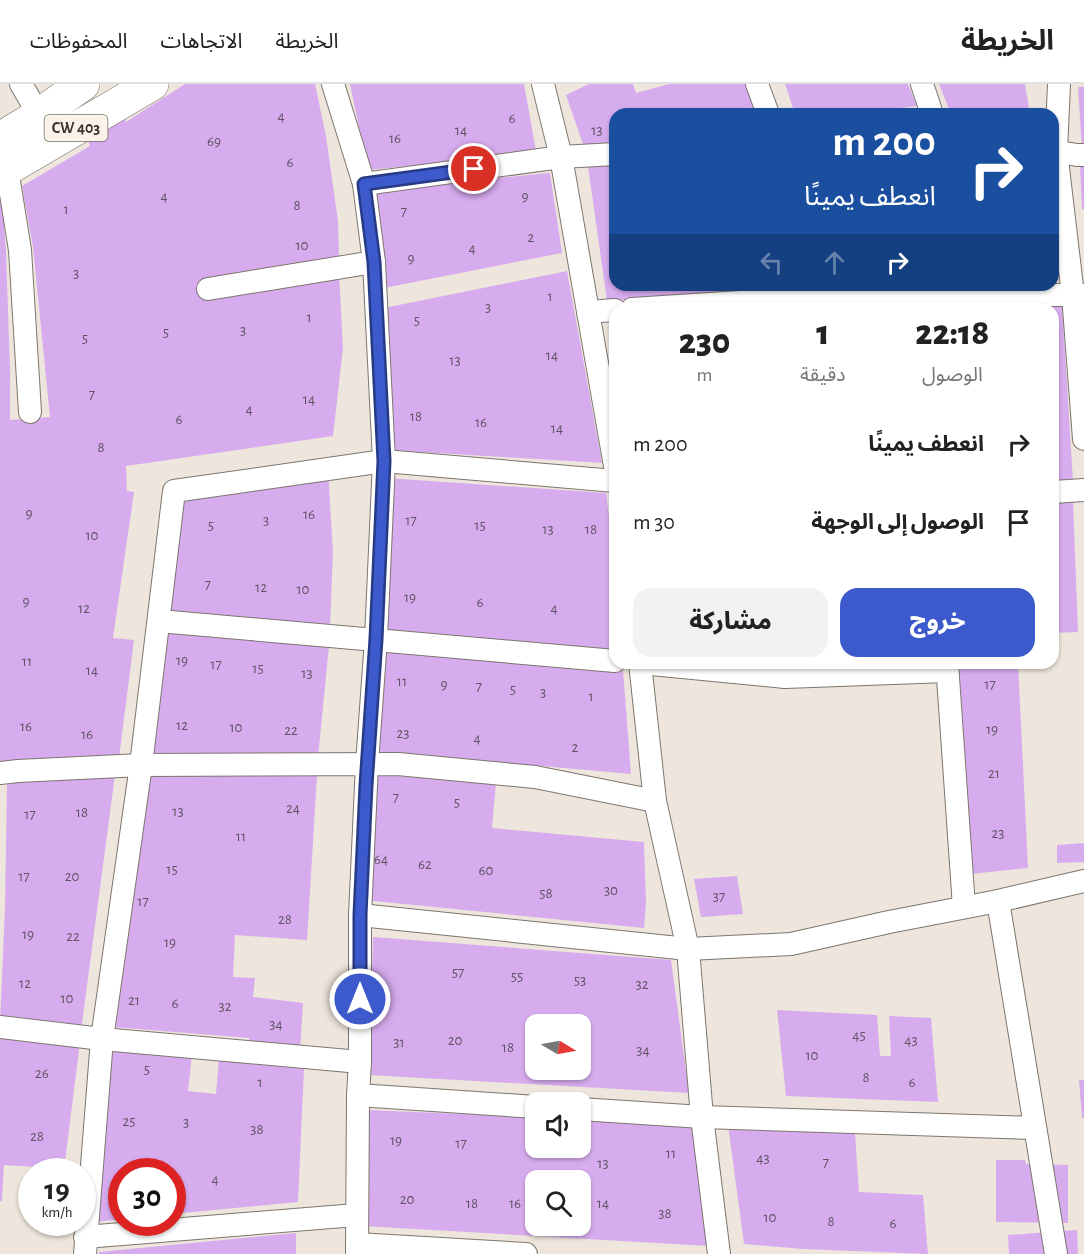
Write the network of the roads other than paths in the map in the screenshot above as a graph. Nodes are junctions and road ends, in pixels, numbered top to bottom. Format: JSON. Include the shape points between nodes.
{"nodes":[{"id":1,"x":21,"y":84,"type":"edge"},
{"id":2,"x":83,"y":84,"type":"edge"},
{"id":3,"x":152,"y":84,"type":"edge"},
{"id":4,"x":333,"y":84,"type":"edge"},
{"id":5,"x":543,"y":84,"type":"edge"},
{"id":6,"x":757,"y":84,"type":"edge"},
{"id":7,"x":922,"y":84,"type":"edge"},
{"id":8,"x":1059,"y":84,"type":"edge"},
{"id":9,"x":766,"y":108,"type":"edge"},
{"id":10,"x":930,"y":108,"type":"edge"},
{"id":11,"x":1058,"y":108,"type":"edge"},
{"id":12,"x":39,"y":115,"type":"junction"},
{"id":13,"x":1059,"y":152,"type":"edge"},
{"id":14,"x":609,"y":154,"type":"edge"},
{"id":15,"x":1084,"y":155,"type":"edge"},
{"id":16,"x":561,"y":157,"type":"junction"},
{"id":17,"x":2,"y":160,"type":"edge"},
{"id":18,"x":1059,"y":175,"type":"edge"},
{"id":19,"x":364,"y":184,"type":"junction"},
{"id":20,"x":374,"y":262,"type":"junction"},
{"id":21,"x":208,"y":289,"type":"dead end"},
{"id":22,"x":1079,"y":295,"type":"edge"},
{"id":23,"x":916,"y":296,"type":"edge"},
{"id":24,"x":756,"y":298,"type":"edge"},
{"id":25,"x":700,"y":303,"type":"edge"},
{"id":26,"x":609,"y":310,"type":"edge"},
{"id":27,"x":588,"y":312,"type":"junction"},
{"id":28,"x":30,"y":412,"type":"dead end"},
{"id":29,"x":609,"y":432,"type":"edge"},
{"id":30,"x":1084,"y":439,"type":"edge"},
{"id":31,"x":384,"y":461,"type":"junction"},
{"id":32,"x":609,"y":480,"type":"edge"},
{"id":33,"x":1084,"y":490,"type":"edge"},
{"id":34,"x":1059,"y":492,"type":"edge"},
{"id":35,"x":159,"y":621,"type":"junction"},
{"id":36,"x":376,"y":639,"type":"junction"},
{"id":37,"x":609,"y":660,"type":"edge"},
{"id":38,"x":641,"y":669,"type":"edge"},
{"id":39,"x":763,"y":669,"type":"edge"},
{"id":40,"x":838,"y":669,"type":"edge"},
{"id":41,"x":947,"y":669,"type":"edge"},
{"id":42,"x":784,"y":670,"type":"edge"},
{"id":43,"x":367,"y":764,"type":"junction"},
{"id":44,"x":141,"y":765,"type":"junction"},
{"id":45,"x":0,"y":773,"type":"edge"},
{"id":46,"x":655,"y":801,"type":"junction"},
{"id":47,"x":1084,"y":881,"type":"edge"},
{"id":48,"x":998,"y":901,"type":"junction"},
{"id":49,"x":964,"y":907,"type":"junction"},
{"id":50,"x":360,"y":915,"type":"junction"},
{"id":51,"x":688,"y":949,"type":"junction"},
{"id":52,"x":0,"y":1027,"type":"edge"},
{"id":53,"x":102,"y":1039,"type":"junction"},
{"id":54,"x":360,"y":1062,"type":"junction"},
{"id":55,"x":358,"y":1095,"type":"junction"},
{"id":56,"x":525,"y":1106,"type":"edge"},
{"id":57,"x":591,"y":1110,"type":"edge"},
{"id":58,"x":702,"y":1117,"type":"junction"},
{"id":59,"x":1035,"y":1128,"type":"junction"},
{"id":60,"x":356,"y":1215,"type":"junction"},
{"id":61,"x":85,"y":1246,"type":"edge"},
{"id":62,"x":357,"y":1249,"type":"edge"},
{"id":63,"x":526,"y":1254,"type":"edge"},
{"id":64,"x":719,"y":1254,"type":"edge"},
{"id":65,"x":1056,"y":1254,"type":"edge"}],
"edges":[{"from":1,"to":12,"type":"street"},
{"from":2,"to":12,"type":"main road","number":"CW 403"},
{"from":3,"to":17,"type":"main road","number":"CW 403"},
{"from":4,"to":19,"type":"street"},
{"from":5,"to":16,"type":"street"},
{"from":6,"to":9,"type":"street"},
{"from":7,"to":10,"type":"street"},
{"from":8,"to":11,"type":"street"},
{"from":12,"to":17,"type":"main road","number":"CW 403"},
{"from":13,"to":15,"type":"street"},
{"from":14,"to":16,"type":"street"},
{"from":16,"to":19,"type":"street"},
{"from":16,"to":27,"type":"street"},
{"from":17,"to":28,"type":"street","via":[[20,250]]},
{"from":18,"to":22,"type":"street"},
{"from":19,"to":20,"type":"street"},
{"from":20,"to":21,"type":"street"},
{"from":20,"to":31,"type":"street"},
{"from":22,"to":23,"type":"street"},
{"from":22,"to":30,"type":"street"},
{"from":23,"to":24,"type":"street"},
{"from":24,"to":25,"type":"street"},
{"from":26,"to":27,"type":"street"},
{"from":27,"to":29,"type":"street"},
{"from":31,"to":32,"type":"street"},
{"from":31,"to":35,"type":"street","via":[[174,491]]},
{"from":31,"to":36,"type":"street"},
{"from":33,"to":34,"type":"street"},
{"from":35,"to":36,"type":"street"},
{"from":35,"to":44,"type":"street"},
{"from":36,"to":37,"type":"street"},
{"from":36,"to":43,"type":"street"},
{"from":38,"to":46,"type":"street"},
{"from":39,"to":42,"type":"street"},
{"from":40,"to":42,"type":"street"},
{"from":41,"to":49,"type":"street"},
{"from":43,"to":44,"type":"street"},
{"from":43,"to":46,"type":"street","via":[[535,777]]},
{"from":43,"to":50,"type":"street"},
{"from":44,"to":45,"type":"street"},
{"from":44,"to":53,"type":"street"},
{"from":46,"to":51,"type":"street"},
{"from":47,"to":48,"type":"street"},
{"from":48,"to":49,"type":"street"},
{"from":48,"to":59,"type":"street"},
{"from":49,"to":51,"type":"street","via":[[791,944]]},
{"from":50,"to":51,"type":"street"},
{"from":50,"to":54,"type":"street"},
{"from":51,"to":58,"type":"street"},
{"from":52,"to":53,"type":"street"},
{"from":53,"to":54,"type":"street"},
{"from":53,"to":61,"type":"street"},
{"from":54,"to":55,"type":"street"},
{"from":55,"to":56,"type":"street"},
{"from":55,"to":60,"type":"street"},
{"from":57,"to":58,"type":"street"},
{"from":58,"to":59,"type":"street"},
{"from":58,"to":64,"type":"street"},
{"from":59,"to":65,"type":"street"},
{"from":60,"to":61,"type":"street"},
{"from":60,"to":62,"type":"street"},
{"from":62,"to":63,"type":"street"}]}
